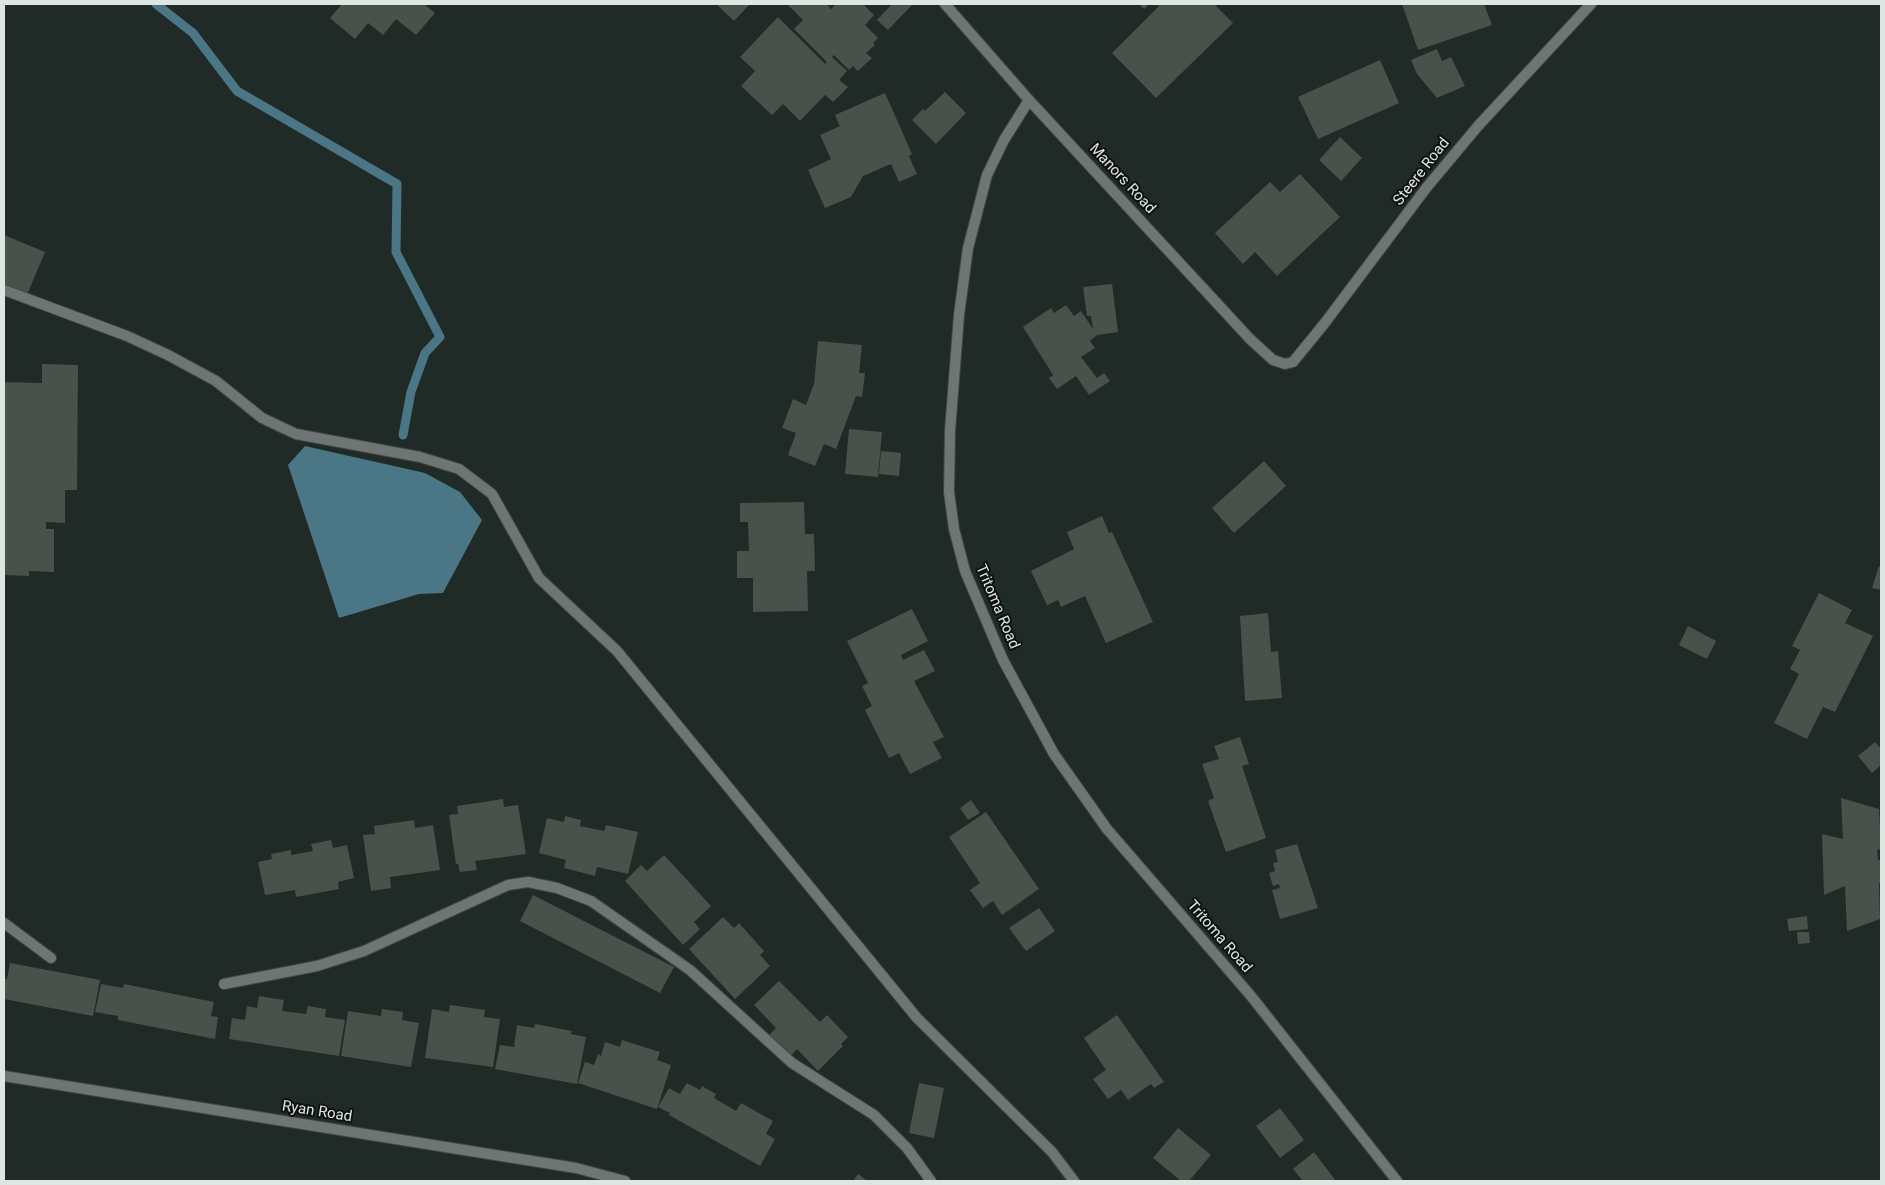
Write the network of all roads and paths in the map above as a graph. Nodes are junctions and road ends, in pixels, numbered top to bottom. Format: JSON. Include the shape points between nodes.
{"nodes":[{"id":1,"x":946,"y":4,"type":"edge"},
{"id":2,"x":1591,"y":4,"type":"edge"},
{"id":3,"x":1029,"y":100,"type":"junction"},
{"id":4,"x":4,"y":290,"type":"edge"},
{"id":5,"x":1285,"y":364,"type":"joint"},
{"id":6,"x":4,"y":923,"type":"edge"},
{"id":7,"x":50,"y":958,"type":"dead end"},
{"id":8,"x":224,"y":984,"type":"dead end"},
{"id":9,"x":4,"y":1076,"type":"edge"},
{"id":10,"x":625,"y":1181,"type":"edge"},
{"id":11,"x":931,"y":1181,"type":"edge"},
{"id":12,"x":1074,"y":1181,"type":"edge"},
{"id":13,"x":1397,"y":1181,"type":"edge"}],
"edges":[{"from":1,"to":3,"type":"street","name":"Manors Road"},
{"from":2,"to":5,"type":"street","name":"Steere Road","via":[[1478,126],[1324,324],[1293,362]]},
{"from":3,"to":5,"type":"street","name":"Manors Road","via":[[1250,340],[1273,360]]},
{"from":3,"to":13,"type":"street","name":"Tritoma Road","via":[[987,175],[968,248],[950,431],[954,529],[965,571],[1003,660],[1054,754],[1107,829],[1251,996]]},
{"from":4,"to":12,"type":"street","via":[[128,336],[168,355],[216,381],[262,418],[296,434],[420,457],[459,469],[492,494],[539,578],[617,651],[917,1018],[1052,1152]]},
{"from":6,"to":7,"type":"street"},
{"from":8,"to":11,"type":"street","via":[[317,966],[364,951],[508,886],[528,882],[557,888],[591,901],[690,970],[792,1063],[874,1115],[907,1148]]},
{"from":9,"to":10,"type":"street","name":"Ryan Road","via":[[576,1168]]}]}
